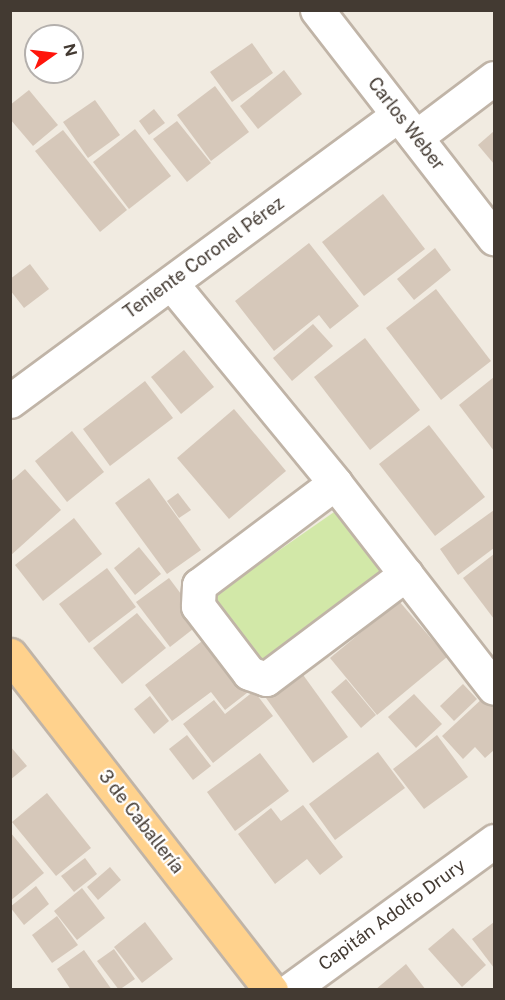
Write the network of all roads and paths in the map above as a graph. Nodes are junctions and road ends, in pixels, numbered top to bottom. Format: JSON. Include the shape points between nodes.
{"nodes":[{"id":1,"x":317,"y":10,"type":"edge"},
{"id":2,"x":495,"y":78,"type":"edge"},
{"id":3,"x":407,"y":126,"type":"junction"},
{"id":4,"x":495,"y":238,"type":"edge"},
{"id":5,"x":171,"y":283,"type":"junction"},
{"id":6,"x":10,"y":401,"type":"edge"},
{"id":7,"x":335,"y":483,"type":"junction"},
{"id":8,"x":406,"y":574,"type":"junction"},
{"id":9,"x":10,"y":655,"type":"edge"},
{"id":10,"x":495,"y":688,"type":"edge"},
{"id":11,"x":495,"y":842,"type":"edge"},
{"id":12,"x":271,"y":990,"type":"edge"},
{"id":13,"x":290,"y":990,"type":"edge"}],
"edges":[{"from":1,"to":3,"type":"street","name":"Carlos Weber"},
{"from":2,"to":3,"type":"street","name":"Teniente Coronel Pérez"},
{"from":3,"to":4,"type":"street","name":"Carlos Weber"},
{"from":3,"to":5,"type":"street","name":"Teniente Coronel Pérez"},
{"from":5,"to":6,"type":"street","name":"Teniente Coronel Pérez"},
{"from":5,"to":7,"type":"street"},
{"from":7,"to":8,"type":"street"},
{"from":7,"to":8,"type":"street","via":[[199,585],[198,606],[249,673],[266,679]]},
{"from":8,"to":10,"type":"street"},
{"from":9,"to":12,"type":"main road","name":"3 de Caballería"},
{"from":11,"to":13,"type":"street","name":"Capitán Adolfo Drury"}]}
